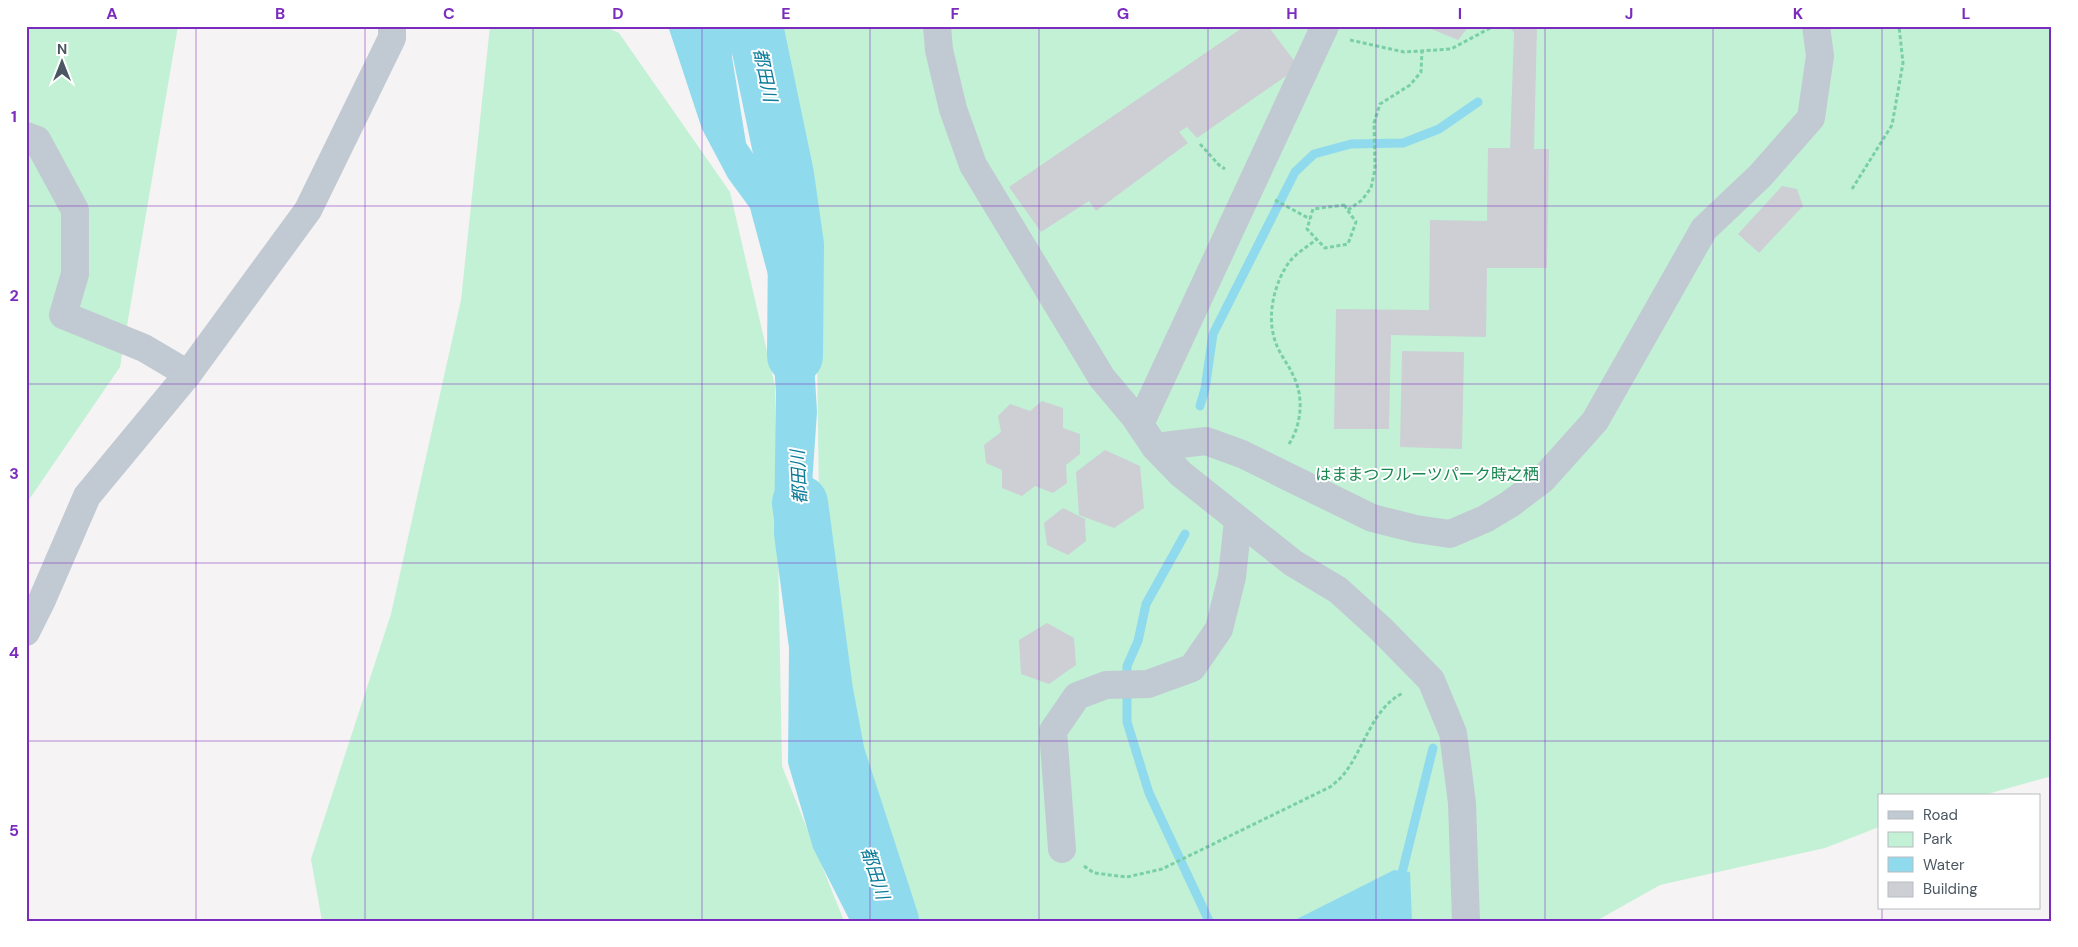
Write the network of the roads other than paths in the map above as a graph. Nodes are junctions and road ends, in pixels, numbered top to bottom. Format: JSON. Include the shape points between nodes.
{"nodes":[{"id":1,"x":392,"y":26,"type":"edge"},
{"id":2,"x":937,"y":26,"type":"edge"},
{"id":3,"x":1816,"y":26,"type":"edge"},
{"id":4,"x":1335,"y":33,"type":"edge"},
{"id":5,"x":26,"y":136,"type":"edge"},
{"id":6,"x":188,"y":374,"type":"junction"},
{"id":7,"x":1140,"y":424,"type":"junction"},
{"id":8,"x":1155,"y":447,"type":"junction"},
{"id":9,"x":1238,"y":520,"type":"junction"},
{"id":10,"x":26,"y":632,"type":"edge"},
{"id":11,"x":1062,"y":850,"type":"road end"},
{"id":12,"x":1466,"y":921,"type":"edge"}],
"edges":[{"from":1,"to":6,"type":"street","via":[[392,38],[308,210]]},
{"from":2,"to":7,"type":"street","via":[[952,108],[973,165],[1102,378]]},
{"from":3,"to":8,"type":"street","via":[[1820,56],[1812,118],[1760,176],[1704,228],[1595,421],[1542,479],[1510,504],[1450,534],[1425,530],[1372,518],[1242,454],[1206,441]]},
{"from":4,"to":7,"type":"street"},
{"from":5,"to":6,"type":"street","via":[[37,140],[75,210],[75,274],[63,315],[144,348]]},
{"from":6,"to":10,"type":"street","via":[[87,496]]},
{"from":7,"to":8,"type":"street"},
{"from":8,"to":9,"type":"street"},
{"from":9,"to":11,"type":"street","via":[[1232,578],[1219,629],[1192,668],[1148,684],[1106,684],[1077,696],[1053,730]]},
{"from":9,"to":12,"type":"street","via":[[1293,563],[1338,590],[1431,680],[1453,733],[1462,803]]}]}
